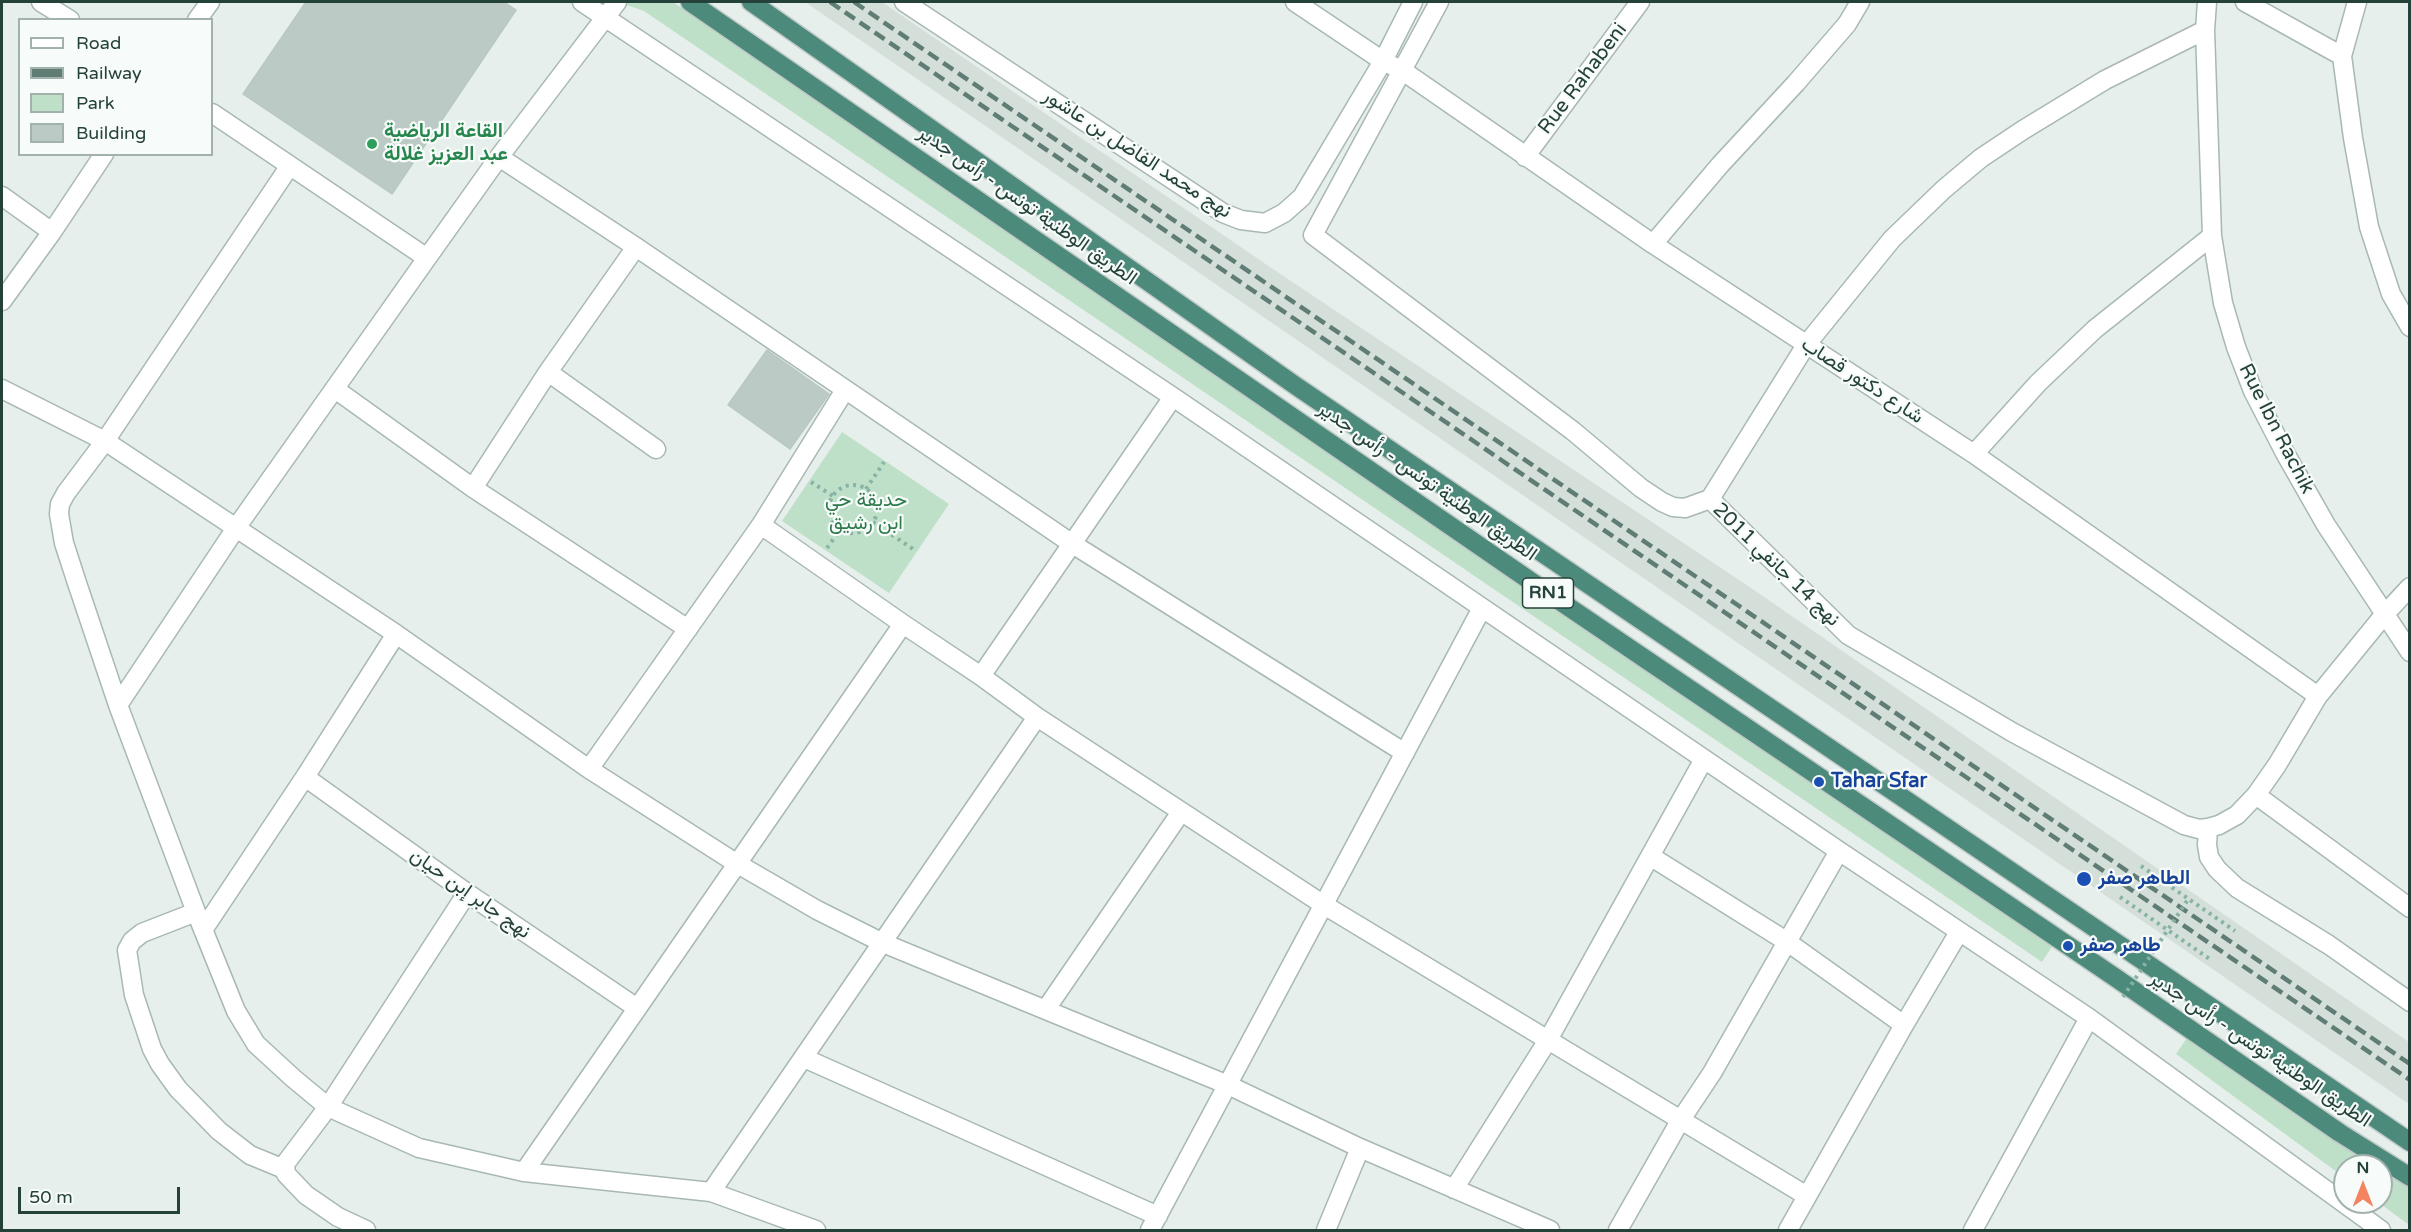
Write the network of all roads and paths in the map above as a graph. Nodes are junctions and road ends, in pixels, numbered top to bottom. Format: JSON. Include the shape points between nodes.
{"nodes":[{"id":1,"x":41,"y":2,"type":"edge"},
{"id":2,"x":210,"y":2,"type":"edge"},
{"id":3,"x":582,"y":2,"type":"edge"},
{"id":4,"x":617,"y":2,"type":"edge"},
{"id":5,"x":690,"y":2,"type":"edge"},
{"id":6,"x":751,"y":2,"type":"edge"},
{"id":7,"x":904,"y":2,"type":"edge"},
{"id":8,"x":1295,"y":2,"type":"edge"},
{"id":9,"x":1413,"y":2,"type":"edge"},
{"id":10,"x":1439,"y":2,"type":"edge"},
{"id":11,"x":1641,"y":2,"type":"edge"},
{"id":12,"x":1860,"y":2,"type":"edge"},
{"id":13,"x":2207,"y":2,"type":"edge"},
{"id":14,"x":2245,"y":2,"type":"edge"},
{"id":15,"x":2357,"y":2,"type":"edge"},
{"id":16,"x":604,"y":16,"type":"junction"},
{"id":17,"x":67,"y":18,"type":"edge"},
{"id":18,"x":198,"y":18,"type":"edge"},
{"id":19,"x":2205,"y":30,"type":"junction"},
{"id":20,"x":2342,"y":56,"type":"junction"},
{"id":21,"x":1383,"y":61,"type":"junction"},
{"id":22,"x":1403,"y":71,"type":"junction"},
{"id":23,"x":213,"y":113,"type":"edge"},
{"id":24,"x":103,"y":156,"type":"edge"},
{"id":25,"x":499,"y":157,"type":"junction"},
{"id":26,"x":1525,"y":157,"type":"junction"},
{"id":27,"x":289,"y":167,"type":"junction"},
{"id":28,"x":2,"y":196,"type":"edge"},
{"id":29,"x":52,"y":232,"type":"junction"},
{"id":30,"x":2212,"y":236,"type":"junction"},
{"id":31,"x":1653,"y":244,"type":"junction"},
{"id":32,"x":636,"y":247,"type":"junction"},
{"id":33,"x":427,"y":258,"type":"junction"},
{"id":34,"x":2,"y":301,"type":"edge"},
{"id":35,"x":2409,"y":327,"type":"edge"},
{"id":36,"x":1806,"y":345,"type":"junction"},
{"id":37,"x":548,"y":372,"type":"junction"},
{"id":38,"x":2,"y":389,"type":"edge"},
{"id":39,"x":335,"y":389,"type":"junction"},
{"id":40,"x":845,"y":390,"type":"junction"},
{"id":41,"x":1173,"y":397,"type":"junction"},
{"id":42,"x":105,"y":441,"type":"junction"},
{"id":43,"x":656,"y":449,"type":"dead end"},
{"id":44,"x":1974,"y":454,"type":"junction"},
{"id":45,"x":884,"y":462,"type":"dead end"},
{"id":46,"x":794,"y":471,"type":"junction"},
{"id":47,"x":473,"y":488,"type":"junction"},
{"id":48,"x":866,"y":489,"type":"junction"},
{"id":49,"x":833,"y":496,"type":"junction"},
{"id":50,"x":1710,"y":499,"type":"junction"},
{"id":51,"x":873,"y":522,"type":"junction"},
{"id":52,"x":760,"y":525,"type":"junction"},
{"id":53,"x":236,"y":528,"type":"junction"},
{"id":54,"x":1071,"y":543,"type":"junction"},
{"id":55,"x":913,"y":549,"type":"dead end"},
{"id":56,"x":2409,"y":587,"type":"edge"},
{"id":57,"x":1482,"y":608,"type":"junction"},
{"id":58,"x":2384,"y":615,"type":"junction"},
{"id":59,"x":903,"y":624,"type":"junction"},
{"id":60,"x":688,"y":629,"type":"junction"},
{"id":61,"x":396,"y":634,"type":"junction"},
{"id":62,"x":2409,"y":652,"type":"edge"},
{"id":63,"x":981,"y":676,"type":"junction"},
{"id":64,"x":2318,"y":696,"type":"junction"},
{"id":65,"x":118,"y":705,"type":"junction"},
{"id":66,"x":1037,"y":717,"type":"junction"},
{"id":67,"x":1405,"y":753,"type":"junction"},
{"id":68,"x":1704,"y":759,"type":"junction"},
{"id":69,"x":589,"y":769,"type":"junction"},
{"id":70,"x":305,"y":777,"type":"junction"},
{"id":71,"x":2256,"y":795,"type":"junction"},
{"id":72,"x":1181,"y":812,"type":"junction"},
{"id":73,"x":2208,"y":828,"type":"junction"},
{"id":74,"x":1839,"y":851,"type":"junction"},
{"id":75,"x":1650,"y":856,"type":"junction"},
{"id":76,"x":736,"y":863,"type":"junction"},
{"id":77,"x":2141,"y":866,"type":"dead end"},
{"id":78,"x":467,"y":892,"type":"junction"},
{"id":79,"x":2120,"y":896,"type":"dead end"},
{"id":80,"x":2189,"y":898,"type":"junction"},
{"id":81,"x":1324,"y":905,"type":"junction"},
{"id":82,"x":2409,"y":908,"type":"edge"},
{"id":83,"x":196,"y":912,"type":"junction"},
{"id":84,"x":2168,"y":929,"type":"junction"},
{"id":85,"x":202,"y":930,"type":"junction"},
{"id":86,"x":2235,"y":931,"type":"dead end"},
{"id":87,"x":1959,"y":932,"type":"junction"},
{"id":88,"x":1786,"y":941,"type":"junction"},
{"id":89,"x":883,"y":943,"type":"junction"},
{"id":90,"x":2212,"y":959,"type":"dead end"},
{"id":91,"x":2123,"y":997,"type":"dead end"},
{"id":92,"x":2409,"y":1002,"type":"edge"},
{"id":93,"x":637,"y":1008,"type":"junction"},
{"id":94,"x":1046,"y":1010,"type":"junction"},
{"id":95,"x":2089,"y":1018,"type":"junction"},
{"id":96,"x":1904,"y":1024,"type":"junction"},
{"id":97,"x":1548,"y":1040,"type":"junction"},
{"id":98,"x":804,"y":1058,"type":"junction"},
{"id":99,"x":1228,"y":1085,"type":"junction"},
{"id":100,"x":328,"y":1107,"type":"junction"},
{"id":101,"x":1680,"y":1121,"type":"junction"},
{"id":102,"x":2409,"y":1142,"type":"edge"},
{"id":103,"x":1360,"y":1148,"type":"junction"},
{"id":104,"x":284,"y":1169,"type":"junction"},
{"id":105,"x":524,"y":1172,"type":"junction"},
{"id":106,"x":2409,"y":1177,"type":"edge"},
{"id":107,"x":1454,"y":1189,"type":"junction"},
{"id":108,"x":711,"y":1192,"type":"junction"},
{"id":109,"x":1807,"y":1196,"type":"junction"},
{"id":110,"x":1154,"y":1223,"type":"edge"},
{"id":111,"x":366,"y":1230,"type":"edge"},
{"id":112,"x":816,"y":1230,"type":"edge"},
{"id":113,"x":1326,"y":1230,"type":"edge"},
{"id":114,"x":1550,"y":1230,"type":"edge"},
{"id":115,"x":1617,"y":1230,"type":"edge"},
{"id":116,"x":1788,"y":1230,"type":"edge"},
{"id":117,"x":1973,"y":1230,"type":"edge"},
{"id":118,"x":2381,"y":1230,"type":"edge"}],
"edges":[{"from":1,"to":17,"type":"street"},
{"from":2,"to":18,"type":"street"},
{"from":3,"to":16,"type":"street"},
{"from":4,"to":16,"type":"street"},
{"from":5,"to":106,"type":"highway","name":"الطريق الوطنية تونس - رأس جدير","number":"RN1","via":[[1542,589]]},
{"from":6,"to":102,"type":"highway","name":"الطريق الوطنية تونس - رأس جدير","number":"RN1","via":[[1286,380]]},
{"from":7,"to":21,"type":"street","name":"نهج محمد الفاضل بن عاشور","via":[[1223,213],[1265,223],[1302,197]]},
{"from":8,"to":21,"type":"street","name":"شارع دكتور قصاب"},
{"from":9,"to":21,"type":"street","name":"نهج محمد الفاضل بن عاشور"},
{"from":10,"to":22,"type":"street"},
{"from":11,"to":26,"type":"street","name":"Rue Rahabeni"},
{"from":12,"to":31,"type":"street","via":[[1847,24]]},
{"from":13,"to":19,"type":"street","name":"Rue Ibn Rachik"},
{"from":14,"to":20,"type":"street"},
{"from":15,"to":20,"type":"street"},
{"from":16,"to":25,"type":"street"},
{"from":16,"to":41,"type":"street"},
{"from":19,"to":30,"type":"street","name":"Rue Ibn Rachik"},
{"from":19,"to":36,"type":"street","via":[[2105,80],[1981,158],[1892,239]]},
{"from":20,"to":35,"type":"street","via":[[2369,227],[2391,294]]},
{"from":21,"to":22,"type":"street","name":"شارع دكتور قصاب"},
{"from":22,"to":26,"type":"street","name":"شارع دكتور قصاب"},
{"from":22,"to":50,"type":"street","name":"نهج 14 جانفي 2011","via":[[1313,235],[1655,497],[1673,507],[1685,508]]},
{"from":23,"to":27,"type":"street"},
{"from":24,"to":29,"type":"street"},
{"from":25,"to":32,"type":"street"},
{"from":25,"to":33,"type":"street"},
{"from":26,"to":31,"type":"street","name":"شارع دكتور قصاب"},
{"from":27,"to":33,"type":"street"},
{"from":27,"to":42,"type":"street"},
{"from":28,"to":29,"type":"street"},
{"from":29,"to":34,"type":"street"},
{"from":30,"to":44,"type":"street","via":[[2095,329],[2038,383]]},
{"from":30,"to":58,"type":"street","name":"Rue Ibn Rachik","via":[[2223,303],[2253,391],[2326,525]]},
{"from":31,"to":36,"type":"street","name":"شارع دكتور قصاب"},
{"from":32,"to":37,"type":"street"},
{"from":32,"to":40,"type":"street"},
{"from":33,"to":39,"type":"street"},
{"from":36,"to":44,"type":"street","name":"شارع دكتور قصاب"},
{"from":36,"to":50,"type":"street"},
{"from":37,"to":43,"type":"street"},
{"from":37,"to":47,"type":"street"},
{"from":38,"to":42,"type":"street"},
{"from":39,"to":47,"type":"street"},
{"from":39,"to":53,"type":"street"},
{"from":40,"to":46,"type":"street"},
{"from":40,"to":54,"type":"street"},
{"from":41,"to":54,"type":"street"},
{"from":41,"to":57,"type":"street"},
{"from":42,"to":53,"type":"street"},
{"from":42,"to":65,"type":"street","via":[[66,493],[59,514],[76,583]]},
{"from":44,"to":64,"type":"street","name":"شارع دكتور قصاب"},
{"from":45,"to":48,"type":"path"},
{"from":46,"to":49,"type":"path"},
{"from":46,"to":52,"type":"street"},
{"from":47,"to":60,"type":"street"},
{"from":48,"to":49,"type":"path","via":[[844,487]]},
{"from":48,"to":51,"type":"path","via":[[875,500]]},
{"from":49,"to":51,"type":"path","via":[[830,518],[840,530],[855,533]]},
{"from":50,"to":73,"type":"street","name":"نهج 14 جانفي 2011","via":[[1848,635],[2012,732],[2184,825]]},
{"from":51,"to":55,"type":"path"},
{"from":52,"to":59,"type":"street"},
{"from":52,"to":60,"type":"street"},
{"from":53,"to":61,"type":"street"},
{"from":53,"to":65,"type":"street"},
{"from":54,"to":63,"type":"street"},
{"from":54,"to":67,"type":"street"},
{"from":56,"to":58,"type":"street"},
{"from":57,"to":67,"type":"street"},
{"from":57,"to":68,"type":"street"},
{"from":58,"to":62,"type":"street","name":"Rue Ibn Rachik"},
{"from":58,"to":64,"type":"street"},
{"from":59,"to":63,"type":"street"},
{"from":59,"to":76,"type":"street"},
{"from":60,"to":69,"type":"street"},
{"from":61,"to":69,"type":"street"},
{"from":61,"to":70,"type":"street"},
{"from":63,"to":66,"type":"street"},
{"from":64,"to":71,"type":"street"},
{"from":65,"to":83,"type":"street"},
{"from":66,"to":72,"type":"street"},
{"from":66,"to":89,"type":"street"},
{"from":67,"to":81,"type":"street"},
{"from":68,"to":74,"type":"street"},
{"from":68,"to":75,"type":"street"},
{"from":69,"to":76,"type":"street"},
{"from":70,"to":78,"type":"street","name":"نهج جابر إبن حيان"},
{"from":70,"to":85,"type":"street"},
{"from":71,"to":73,"type":"street","via":[[2229,821]]},
{"from":71,"to":82,"type":"street"},
{"from":72,"to":81,"type":"street"},
{"from":72,"to":94,"type":"street"},
{"from":73,"to":92,"type":"street","via":[[2209,857],[2237,888]]},
{"from":74,"to":87,"type":"street"},
{"from":74,"to":88,"type":"street"},
{"from":75,"to":88,"type":"street"},
{"from":75,"to":97,"type":"street"},
{"from":76,"to":89,"type":"street"},
{"from":76,"to":93,"type":"street"},
{"from":77,"to":80,"type":"path"},
{"from":78,"to":93,"type":"street","name":"نهج جابر إبن حيان"},
{"from":78,"to":100,"type":"street"},
{"from":79,"to":84,"type":"path"},
{"from":80,"to":84,"type":"path","bridge":true},
{"from":80,"to":86,"type":"path"},
{"from":81,"to":97,"type":"street"},
{"from":81,"to":99,"type":"street"},
{"from":83,"to":85,"type":"street"},
{"from":83,"to":104,"type":"street","via":[[142,933],[127,950],[135,995],[152,1049],[178,1089],[219,1131],[250,1155]]},
{"from":84,"to":90,"type":"path"},
{"from":84,"to":91,"type":"path","bridge":true},
{"from":85,"to":100,"type":"street","via":[[236,1011],[256,1044]]},
{"from":87,"to":95,"type":"street"},
{"from":87,"to":96,"type":"street"},
{"from":88,"to":96,"type":"street"},
{"from":88,"to":101,"type":"street","via":[[1712,1073]]},
{"from":89,"to":94,"type":"street"},
{"from":89,"to":98,"type":"street"},
{"from":93,"to":105,"type":"street"},
{"from":94,"to":99,"type":"street"},
{"from":95,"to":117,"type":"street"},
{"from":95,"to":118,"type":"street"},
{"from":96,"to":109,"type":"street"},
{"from":97,"to":101,"type":"street"},
{"from":97,"to":107,"type":"street"},
{"from":98,"to":108,"type":"street"},
{"from":98,"to":110,"type":"street"},
{"from":99,"to":103,"type":"street"},
{"from":99,"to":110,"type":"street"},
{"from":100,"to":104,"type":"street"},
{"from":100,"to":105,"type":"street","via":[[419,1148]]},
{"from":101,"to":109,"type":"street"},
{"from":101,"to":115,"type":"street"},
{"from":103,"to":107,"type":"street"},
{"from":103,"to":113,"type":"street"},
{"from":104,"to":111,"type":"street","via":[[306,1195]]},
{"from":105,"to":108,"type":"street"},
{"from":107,"to":114,"type":"street"},
{"from":108,"to":112,"type":"street"},
{"from":109,"to":116,"type":"street"}]}
